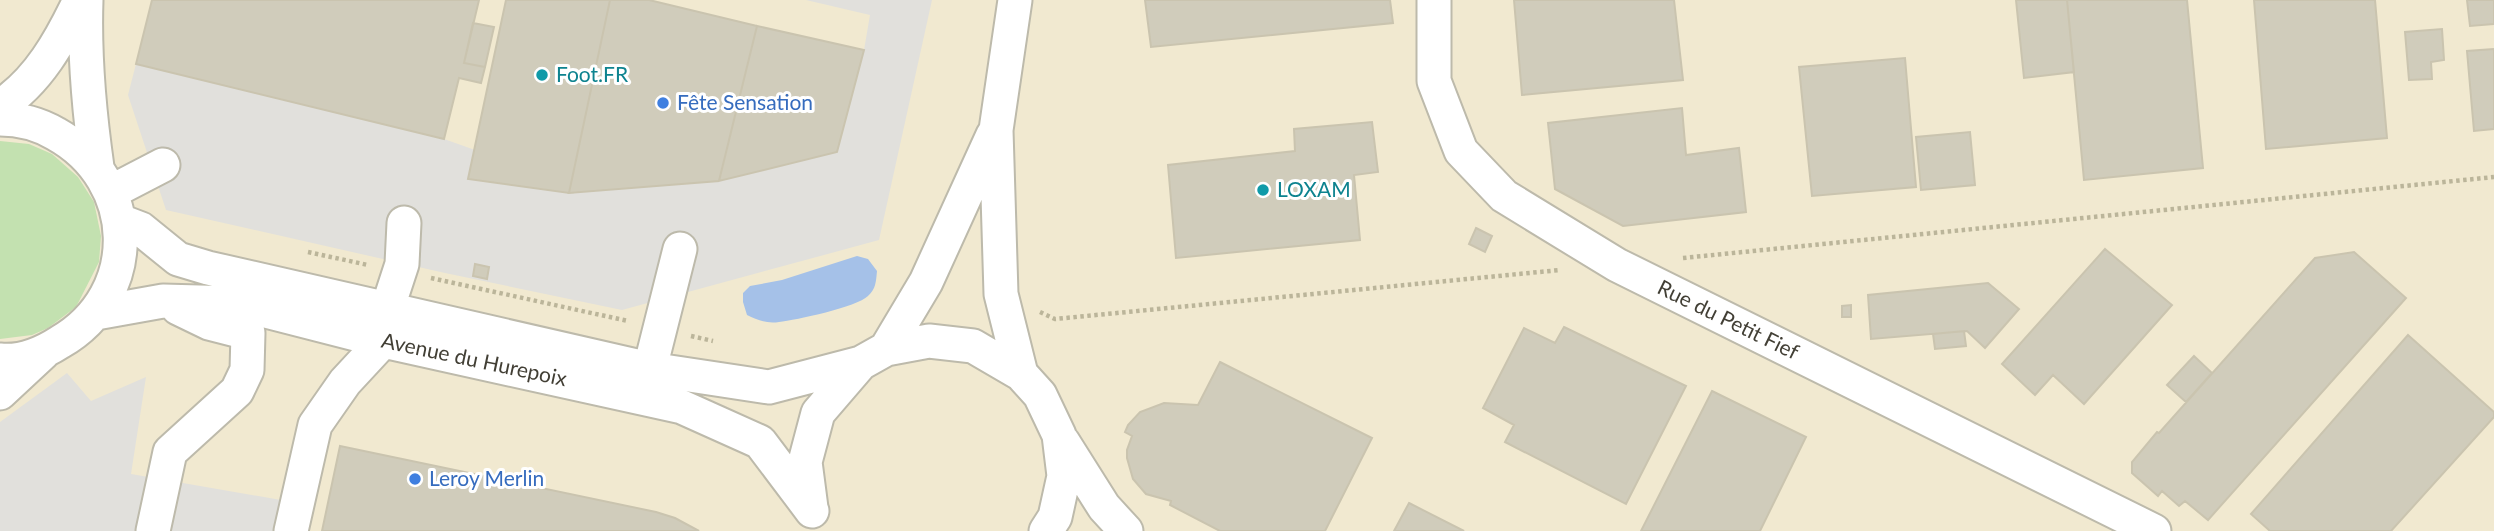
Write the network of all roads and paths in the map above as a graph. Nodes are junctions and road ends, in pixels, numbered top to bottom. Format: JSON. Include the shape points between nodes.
{"nodes":[{"id":1,"x":80,"y":0,"type":"edge"},
{"id":2,"x":86,"y":0,"type":"edge"},
{"id":3,"x":1015,"y":0,"type":"edge"},
{"id":4,"x":1434,"y":0,"type":"edge"},
{"id":5,"x":0,"y":106,"type":"edge"},
{"id":6,"x":0,"y":119,"type":"edge"},
{"id":7,"x":996,"y":130,"type":"junction"},
{"id":8,"x":163,"y":164,"type":"dead end"},
{"id":9,"x":2494,"y":177,"type":"edge"},
{"id":10,"x":109,"y":193,"type":"junction"},
{"id":11,"x":404,"y":223,"type":"dead end"},
{"id":12,"x":680,"y":249,"type":"dead end"},
{"id":13,"x":305,"y":252,"type":"dead end"},
{"id":14,"x":1679,"y":258,"type":"dead end"},
{"id":15,"x":401,"y":267,"type":"junction"},
{"id":16,"x":1564,"y":270,"type":"dead end"},
{"id":17,"x":1002,"y":294,"type":"junction"},
{"id":18,"x":163,"y":301,"type":"junction"},
{"id":19,"x":96,"y":313,"type":"junction"},
{"id":20,"x":385,"y":325,"type":"junction"},
{"id":21,"x":660,"y":328,"type":"junction"},
{"id":22,"x":714,"y":341,"type":"dead end"},
{"id":23,"x":43,"y":353,"type":"junction"},
{"id":24,"x":873,"y":356,"type":"junction"},
{"id":25,"x":0,"y":360,"type":"edge"},
{"id":26,"x":1021,"y":374,"type":"junction"},
{"id":27,"x":646,"y":383,"type":"junction"},
{"id":28,"x":0,"y":393,"type":"edge"},
{"id":29,"x":1059,"y":435,"type":"junction"},
{"id":30,"x":295,"y":517,"type":"edge"},
{"id":31,"x":817,"y":521,"type":"edge"},
{"id":32,"x":153,"y":531,"type":"edge"},
{"id":33,"x":1046,"y":531,"type":"edge"},
{"id":34,"x":1126,"y":531,"type":"edge"},
{"id":35,"x":2154,"y":531,"type":"edge"}],
"edges":[{"from":1,"to":5,"type":"street","via":[[64,35],[39,70]]},
{"from":2,"to":10,"type":"street","via":[[87,90]]},
{"from":3,"to":7,"type":"street"},
{"from":4,"to":35,"type":"street","name":"Rue du Petit Fief","via":[[1434,81],[1461,151],[1504,196],[1617,265]]},
{"from":6,"to":10,"type":"street","name":"Avenue du Hurepoix","via":[[44,127],[73,143]]},
{"from":7,"to":17,"type":"street"},
{"from":7,"to":24,"type":"street","via":[[926,282]]},
{"from":8,"to":10,"type":"street"},
{"from":9,"to":14,"type":"path"},
{"from":10,"to":19,"type":"street","via":[[119,262],[111,289]]},
{"from":10,"to":20,"type":"street","name":"Avenue du Hurepoix","via":[[141,229],[178,259]]},
{"from":11,"to":15,"type":"street"},
{"from":12,"to":21,"type":"street"},
{"from":13,"to":15,"type":"path"},
{"from":15,"to":20,"type":"street"},
{"from":15,"to":21,"type":"path"},
{"from":16,"to":17,"type":"path","via":[[1055,319]]},
{"from":17,"to":26,"type":"street"},
{"from":18,"to":19,"type":"street","name":"Avenue du Hurepoix"},
{"from":18,"to":20,"type":"street","name":"Avenue du Hurepoix","via":[[234,303]]},
{"from":18,"to":32,"type":"street","via":[[209,323],[248,333],[247,370],[237,391],[170,452]]},
{"from":19,"to":23,"type":"street","via":[[78,332]]},
{"from":20,"to":27,"type":"street","name":"Avenue du Hurepoix"},
{"from":20,"to":30,"type":"street","via":[[315,425]]},
{"from":21,"to":22,"type":"path"},
{"from":21,"to":27,"type":"street"},
{"from":23,"to":25,"type":"street"},
{"from":23,"to":28,"type":"street"},
{"from":24,"to":26,"type":"street","name":"Avenue du Hurepoix","via":[[929,341],[973,346]]},
{"from":24,"to":27,"type":"street","name":"Avenue du Hurepoix","via":[[769,387]]},
{"from":24,"to":31,"type":"street","via":[[818,413],[805,462]]},
{"from":26,"to":29,"type":"street","via":[[1040,395]]},
{"from":27,"to":31,"type":"street","name":"Avenue du Hurepoix","via":[[682,407],[760,442]]},
{"from":29,"to":33,"type":"street","via":[[1064,476],[1055,517]]},
{"from":29,"to":34,"type":"street","via":[[1104,507]]}]}
